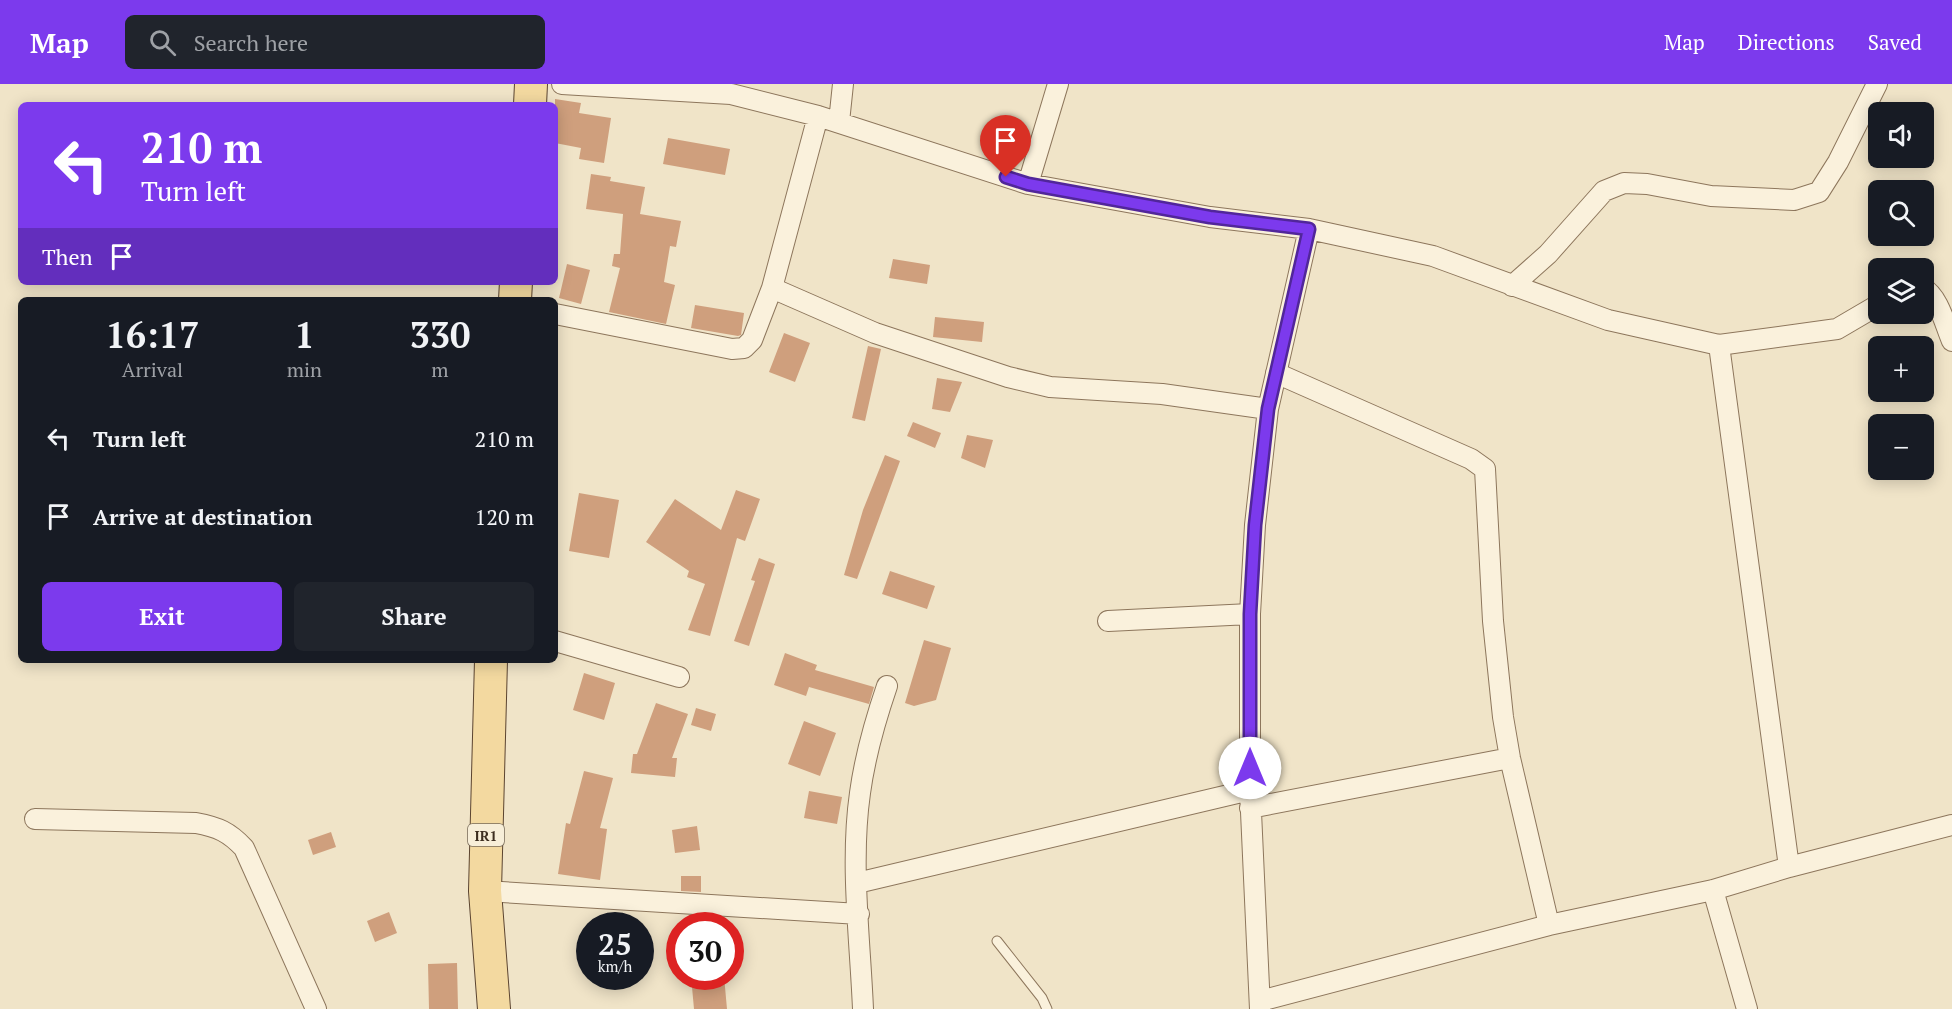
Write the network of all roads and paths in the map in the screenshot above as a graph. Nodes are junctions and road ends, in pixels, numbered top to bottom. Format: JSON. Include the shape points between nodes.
{"nodes":[{"id":1,"x":531,"y":84,"type":"edge"},
{"id":2,"x":562,"y":84,"type":"edge"},
{"id":3,"x":843,"y":84,"type":"edge"},
{"id":4,"x":1058,"y":84,"type":"edge"},
{"id":5,"x":1876,"y":84,"type":"edge"},
{"id":6,"x":530,"y":102,"type":"edge"},
{"id":7,"x":818,"y":116,"type":"junction"},
{"id":8,"x":838,"y":122,"type":"junction"},
{"id":9,"x":1028,"y":184,"type":"junction"},
{"id":10,"x":1309,"y":229,"type":"junction"},
{"id":11,"x":1512,"y":286,"type":"junction"},
{"id":12,"x":772,"y":288,"type":"junction"},
{"id":13,"x":1934,"y":300,"type":"edge"},
{"id":14,"x":1868,"y":311,"type":"edge"},
{"id":15,"x":558,"y":315,"type":"edge"},
{"id":16,"x":1952,"y":341,"type":"edge"},
{"id":17,"x":1719,"y":345,"type":"junction"},
{"id":18,"x":1276,"y":374,"type":"junction"},
{"id":19,"x":1268,"y":409,"type":"junction"},
{"id":20,"x":1250,"y":614,"type":"junction"},
{"id":21,"x":1108,"y":621,"type":"dead end"},
{"id":22,"x":558,"y":642,"type":"edge"},
{"id":23,"x":491,"y":663,"type":"edge"},
{"id":24,"x":680,"y":677,"type":"dead end"},
{"id":25,"x":886,"y":686,"type":"dead end"},
{"id":26,"x":1510,"y":758,"type":"junction"},
{"id":27,"x":1250,"y":799,"type":"junction"},
{"id":28,"x":35,"y":819,"type":"dead end"},
{"id":29,"x":1952,"y":825,"type":"edge"},
{"id":30,"x":1789,"y":867,"type":"junction"},
{"id":31,"x":857,"y":883,"type":"junction"},
{"id":32,"x":1713,"y":890,"type":"junction"},
{"id":33,"x":485,"y":891,"type":"junction"},
{"id":34,"x":859,"y":914,"type":"junction"},
{"id":35,"x":1549,"y":925,"type":"junction"},
{"id":36,"x":997,"y":941,"type":"dead end"},
{"id":37,"x":1260,"y":1005,"type":"edge"},
{"id":38,"x":316,"y":1009,"type":"edge"},
{"id":39,"x":494,"y":1009,"type":"edge"},
{"id":40,"x":862,"y":1009,"type":"edge"},
{"id":41,"x":1047,"y":1009,"type":"edge"},
{"id":42,"x":1747,"y":1009,"type":"edge"}],
"edges":[{"from":1,"to":6,"type":"main road"},
{"from":2,"to":7,"type":"street","via":[[731,94]]},
{"from":3,"to":8,"type":"street"},
{"from":4,"to":9,"type":"street"},
{"from":5,"to":11,"type":"street","via":[[1819,192],[1794,200],[1711,196],[1624,183],[1604,191],[1548,254]]},
{"from":7,"to":8,"type":"street"},
{"from":7,"to":12,"type":"street"},
{"from":8,"to":9,"type":"street"},
{"from":9,"to":10,"type":"street","via":[[1210,217]]},
{"from":10,"to":11,"type":"street","via":[[1433,256]]},
{"from":10,"to":18,"type":"street"},
{"from":11,"to":17,"type":"street","via":[[1608,320]]},
{"from":12,"to":15,"type":"street","via":[[752,340],[744,348],[732,349]]},
{"from":12,"to":19,"type":"street","via":[[875,333],[1008,378],[1050,387],[1162,394]]},
{"from":13,"to":16,"type":"street"},
{"from":14,"to":17,"type":"street","via":[[1837,329]]},
{"from":17,"to":30,"type":"street"},
{"from":18,"to":19,"type":"street"},
{"from":18,"to":26,"type":"street","via":[[1471,459],[1485,469],[1493,621]]},
{"from":19,"to":20,"type":"street"},
{"from":20,"to":21,"type":"street"},
{"from":20,"to":27,"type":"street"},
{"from":22,"to":24,"type":"street"},
{"from":23,"to":33,"type":"main road","number":"IR1"},
{"from":25,"to":31,"type":"street","via":[[870,734],[860,795]]},
{"from":26,"to":27,"type":"street"},
{"from":26,"to":35,"type":"street"},
{"from":27,"to":31,"type":"street"},
{"from":27,"to":37,"type":"street"},
{"from":28,"to":38,"type":"street","via":[[196,823],[217,826],[231,834],[244,848]]},
{"from":29,"to":30,"type":"street"},
{"from":30,"to":32,"type":"street"},
{"from":31,"to":34,"type":"street"},
{"from":32,"to":35,"type":"street"},
{"from":32,"to":42,"type":"street"},
{"from":33,"to":34,"type":"street"},
{"from":33,"to":39,"type":"main road","number":"IR1"},
{"from":34,"to":40,"type":"street"},
{"from":35,"to":37,"type":"street"},
{"from":36,"to":41,"type":"lane"}]}
